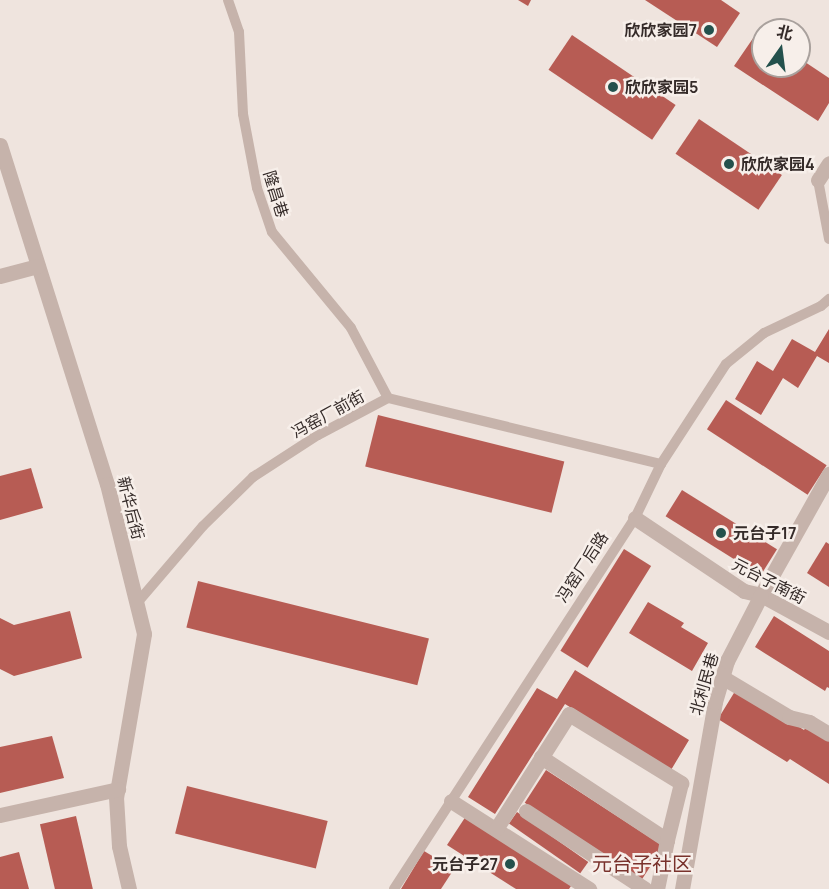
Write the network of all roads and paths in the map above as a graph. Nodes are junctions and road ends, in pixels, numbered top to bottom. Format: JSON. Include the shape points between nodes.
{"nodes":[{"id":1,"x":228,"y":0,"type":"edge"},
{"id":2,"x":0,"y":145,"type":"edge"},
{"id":3,"x":829,"y":163,"type":"edge"},
{"id":4,"x":818,"y":180,"type":"joint"},
{"id":5,"x":829,"y":239,"type":"edge"},
{"id":6,"x":38,"y":266,"type":"junction"},
{"id":7,"x":0,"y":276,"type":"edge"},
{"id":8,"x":829,"y":299,"type":"edge"},
{"id":9,"x":388,"y":398,"type":"junction"},
{"id":10,"x":661,"y":464,"type":"junction"},
{"id":11,"x":829,"y":474,"type":"edge"},
{"id":12,"x":635,"y":518,"type":"junction"},
{"id":13,"x":761,"y":595,"type":"junction"},
{"id":14,"x":137,"y":603,"type":"junction"},
{"id":15,"x":829,"y":632,"type":"edge"},
{"id":16,"x":722,"y":677,"type":"junction"},
{"id":17,"x":829,"y":734,"type":"edge"},
{"id":18,"x":541,"y":758,"type":"junction"},
{"id":19,"x":118,"y":789,"type":"junction"},
{"id":20,"x":451,"y":801,"type":"junction"},
{"id":21,"x":526,"y":811,"type":"dead end"},
{"id":22,"x":0,"y":815,"type":"edge"},
{"id":23,"x":496,"y":829,"type":"junction"},
{"id":24,"x":667,"y":840,"type":"junction"},
{"id":25,"x":129,"y":889,"type":"edge"},
{"id":26,"x":394,"y":889,"type":"edge"},
{"id":27,"x":589,"y":889,"type":"edge"},
{"id":28,"x":645,"y":889,"type":"edge"},
{"id":29,"x":657,"y":889,"type":"edge"},
{"id":30,"x":682,"y":889,"type":"edge"}],
"edges":[{"from":1,"to":9,"type":"lane","name":"隆昌巷","via":[[239,32],[243,114],[257,188],[272,232],[351,328]]},
{"from":2,"to":6,"type":"street","name":"新华后街"},
{"from":3,"to":4,"type":"street"},
{"from":4,"to":5,"type":"lane"},
{"from":6,"to":7,"type":"street"},
{"from":6,"to":14,"type":"street","name":"新华后街","via":[[107,484]]},
{"from":8,"to":10,"type":"lane","name":"冯窑厂后路","via":[[764,333],[726,364]]},
{"from":9,"to":10,"type":"lane","name":"冯窑厂前街"},
{"from":9,"to":14,"type":"lane","name":"冯窑厂前街","via":[[318,435],[253,477],[203,526]]},
{"from":10,"to":12,"type":"lane","name":"冯窑厂后路"},
{"from":11,"to":13,"type":"street","name":"北利民巷"},
{"from":12,"to":13,"type":"street","name":"元台子南街","via":[[744,591]]},
{"from":12,"to":20,"type":"lane","name":"冯窑厂后路"},
{"from":13,"to":15,"type":"street","name":"元台子南街"},
{"from":13,"to":16,"type":"street","name":"北利民巷"},
{"from":14,"to":19,"type":"street","name":"新华后街","via":[[144,634]]},
{"from":16,"to":17,"type":"street","via":[[789,717],[809,722]]},
{"from":16,"to":30,"type":"street","name":"北利民巷"},
{"from":18,"to":23,"type":"street"},
{"from":18,"to":24,"type":"street"},
{"from":18,"to":24,"type":"street","via":[[569,714],[681,783]]},
{"from":19,"to":22,"type":"street"},
{"from":19,"to":25,"type":"street","name":"新华后街","via":[[118,846]]},
{"from":20,"to":23,"type":"street"},
{"from":20,"to":26,"type":"lane","name":"冯窑厂后路"},
{"from":21,"to":28,"type":"street"},
{"from":23,"to":27,"type":"street"},
{"from":24,"to":29,"type":"street"}]}
